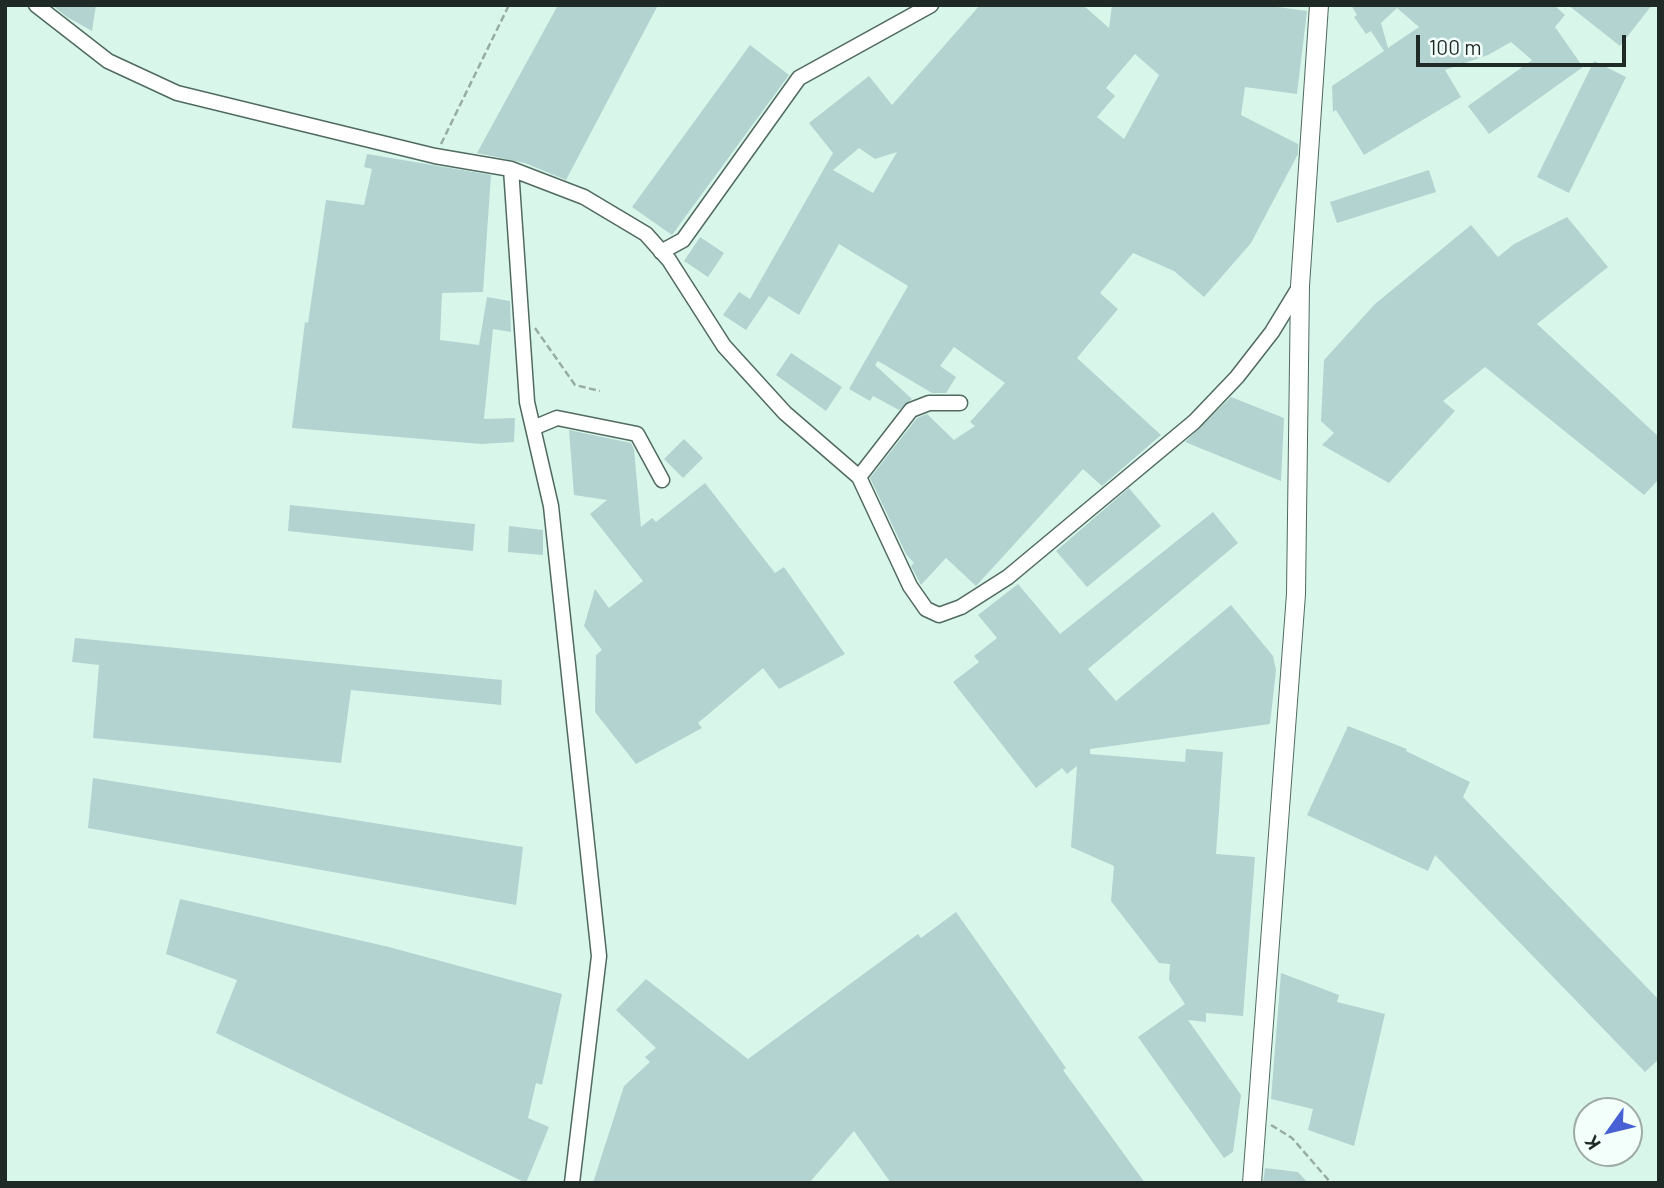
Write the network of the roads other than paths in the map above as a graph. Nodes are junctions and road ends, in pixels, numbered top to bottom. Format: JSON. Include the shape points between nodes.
{"nodes":[{"id":1,"x":36,"y":5,"type":"edge"},
{"id":2,"x":931,"y":5,"type":"edge"},
{"id":3,"x":1320,"y":5,"type":"edge"},
{"id":4,"x":512,"y":169,"type":"junction"},
{"id":5,"x":661,"y":252,"type":"junction"},
{"id":6,"x":1300,"y":286,"type":"junction"},
{"id":7,"x":960,"y":402,"type":"dead end"},
{"id":8,"x":533,"y":428,"type":"junction"},
{"id":9,"x":859,"y":477,"type":"junction"},
{"id":10,"x":662,"y":480,"type":"dead end"},
{"id":11,"x":572,"y":1183,"type":"edge"},
{"id":12,"x":1252,"y":1183,"type":"edge"}],
"edges":[{"from":1,"to":4,"type":"street","via":[[108,61],[177,93],[435,156]]},
{"from":2,"to":5,"type":"street","via":[[799,78],[683,240]]},
{"from":3,"to":6,"type":"street"},
{"from":4,"to":5,"type":"street","via":[[584,197],[646,233]]},
{"from":4,"to":8,"type":"street","via":[[527,402]]},
{"from":5,"to":9,"type":"street","via":[[724,346],[785,413]]},
{"from":6,"to":9,"type":"street","via":[[1237,377],[1194,422],[1008,577],[949,613],[939,615],[926,609]]},
{"from":6,"to":12,"type":"street","via":[[1296,594]]},
{"from":7,"to":9,"type":"street","via":[[929,403],[911,410]]},
{"from":8,"to":10,"type":"street","via":[[557,418],[637,434]]},
{"from":8,"to":11,"type":"street","via":[[551,506],[599,956]]}]}
